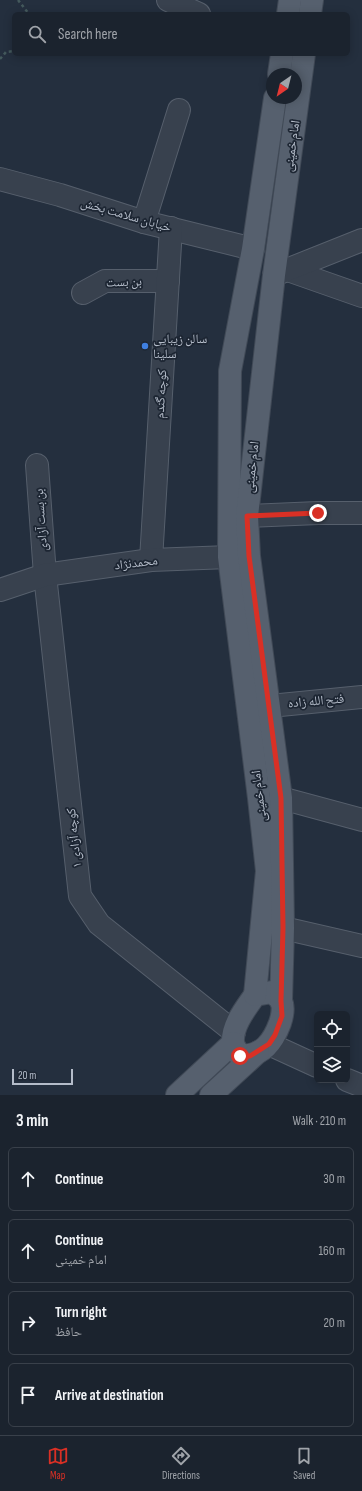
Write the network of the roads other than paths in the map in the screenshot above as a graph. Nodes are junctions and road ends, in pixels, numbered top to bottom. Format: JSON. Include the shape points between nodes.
{"nodes":[{"id":1,"x":168,"y":0,"type":"edge"},
{"id":2,"x":290,"y":0,"type":"edge"},
{"id":3,"x":312,"y":0,"type":"edge"},
{"id":4,"x":195,"y":12,"type":"edge"},
{"id":5,"x":288,"y":12,"type":"edge"},
{"id":6,"x":310,"y":12,"type":"edge"},
{"id":7,"x":282,"y":56,"type":"edge"},
{"id":8,"x":304,"y":56,"type":"edge"},
{"id":9,"x":280,"y":68,"type":"edge"},
{"id":10,"x":274,"y":104,"type":"edge"},
{"id":11,"x":179,"y":110,"type":"dead end"},
{"id":12,"x":0,"y":179,"type":"edge"},
{"id":13,"x":144,"y":222,"type":"junction"},
{"id":14,"x":171,"y":228,"type":"junction"},
{"id":15,"x":362,"y":240,"type":"edge"},
{"id":16,"x":253,"y":249,"type":"junction"},
{"id":17,"x":280,"y":272,"type":"junction"},
{"id":18,"x":168,"y":281,"type":"junction"},
{"id":19,"x":83,"y":293,"type":"dead end"},
{"id":20,"x":362,"y":296,"type":"edge"},
{"id":21,"x":37,"y":465,"type":"dead end"},
{"id":22,"x":362,"y":513,"type":"edge"},
{"id":23,"x":247,"y":516,"type":"junction"},
{"id":24,"x":229,"y":557,"type":"junction"},
{"id":25,"x":151,"y":560,"type":"junction"},
{"id":26,"x":45,"y":576,"type":"junction"},
{"id":27,"x":0,"y":590,"type":"edge"},
{"id":28,"x":362,"y":697,"type":"edge"},
{"id":29,"x":270,"y":706,"type":"junction"},
{"id":30,"x":281,"y":798,"type":"junction"},
{"id":31,"x":362,"y":820,"type":"edge"},
{"id":32,"x":283,"y":928,"type":"junction"},
{"id":33,"x":362,"y":946,"type":"edge"},
{"id":34,"x":255,"y":995,"type":"junction"},
{"id":35,"x":281,"y":1001,"type":"junction"},
{"id":36,"x":234,"y":1037,"type":"junction"},
{"id":37,"x":264,"y":1048,"type":"junction"},
{"id":38,"x":314,"y":1065,"type":"edge"},
{"id":39,"x":350,"y":1081,"type":"edge"},
{"id":40,"x":362,"y":1086,"type":"edge"},
{"id":41,"x":222,"y":1091,"type":"edge"},
{"id":42,"x":177,"y":1095,"type":"edge"}],
"edges":[{"from":1,"to":4,"type":"street"},
{"from":2,"to":5,"type":"main road"},
{"from":3,"to":6,"type":"main road"},
{"from":7,"to":9,"type":"main road"},
{"from":8,"to":17,"type":"main road","name":"امام خمینی"},
{"from":10,"to":16,"type":"main road","name":"امام خمینی"},
{"from":11,"to":13,"type":"street"},
{"from":12,"to":13,"type":"street","name":"خیابان سلامت بخش"},
{"from":13,"to":14,"type":"street","name":"خیابان سلامت بخش"},
{"from":14,"to":16,"type":"street","name":"خیابان سلامت بخش"},
{"from":14,"to":18,"type":"street","name":"کوچه گندم"},
{"from":15,"to":17,"type":"street"},
{"from":16,"to":24,"type":"main road","name":"امام خمینی","via":[[230,371]]},
{"from":17,"to":20,"type":"street"},
{"from":17,"to":23,"type":"main road","name":"امام خمینی"},
{"from":18,"to":19,"type":"street","name":"بن بست","via":[[105,281]]},
{"from":18,"to":25,"type":"street","name":"کوچه گندم"},
{"from":21,"to":26,"type":"street","name":"بن بست آزادی"},
{"from":22,"to":23,"type":"street"},
{"from":23,"to":29,"type":"main road","name":"امام خمینی","via":[[249,556]]},
{"from":24,"to":25,"type":"street","name":"محمدنژاد"},
{"from":24,"to":34,"type":"main road","name":"امام خمینی","via":[[267,871]]},
{"from":25,"to":26,"type":"street","name":"محمدنژاد"},
{"from":26,"to":27,"type":"street","name":"محمدنژاد"},
{"from":26,"to":36,"type":"street","name":"کوچه آزادی ۱","via":[[80,896],[100,924]]},
{"from":28,"to":29,"type":"street","name":"فتح الله زاده"},
{"from":29,"to":30,"type":"main road","name":"امام خمینی"},
{"from":30,"to":31,"type":"street"},
{"from":30,"to":32,"type":"main road","name":"امام خمینی"},
{"from":32,"to":33,"type":"street"},
{"from":32,"to":35,"type":"main road","name":"امام خمینی"},
{"from":34,"to":35,"type":"main road","via":[[272,992]]},
{"from":34,"to":36,"type":"main road","via":[[243,1011]]},
{"from":35,"to":37,"type":"main road","name":"امام خمینی","via":[[282,1016],[275,1035]]},
{"from":36,"to":37,"type":"main road","via":[[240,1056],[250,1056]]},
{"from":36,"to":42,"type":"main road"},
{"from":37,"to":38,"type":"street"},
{"from":37,"to":41,"type":"main road"},
{"from":39,"to":40,"type":"street"}]}
